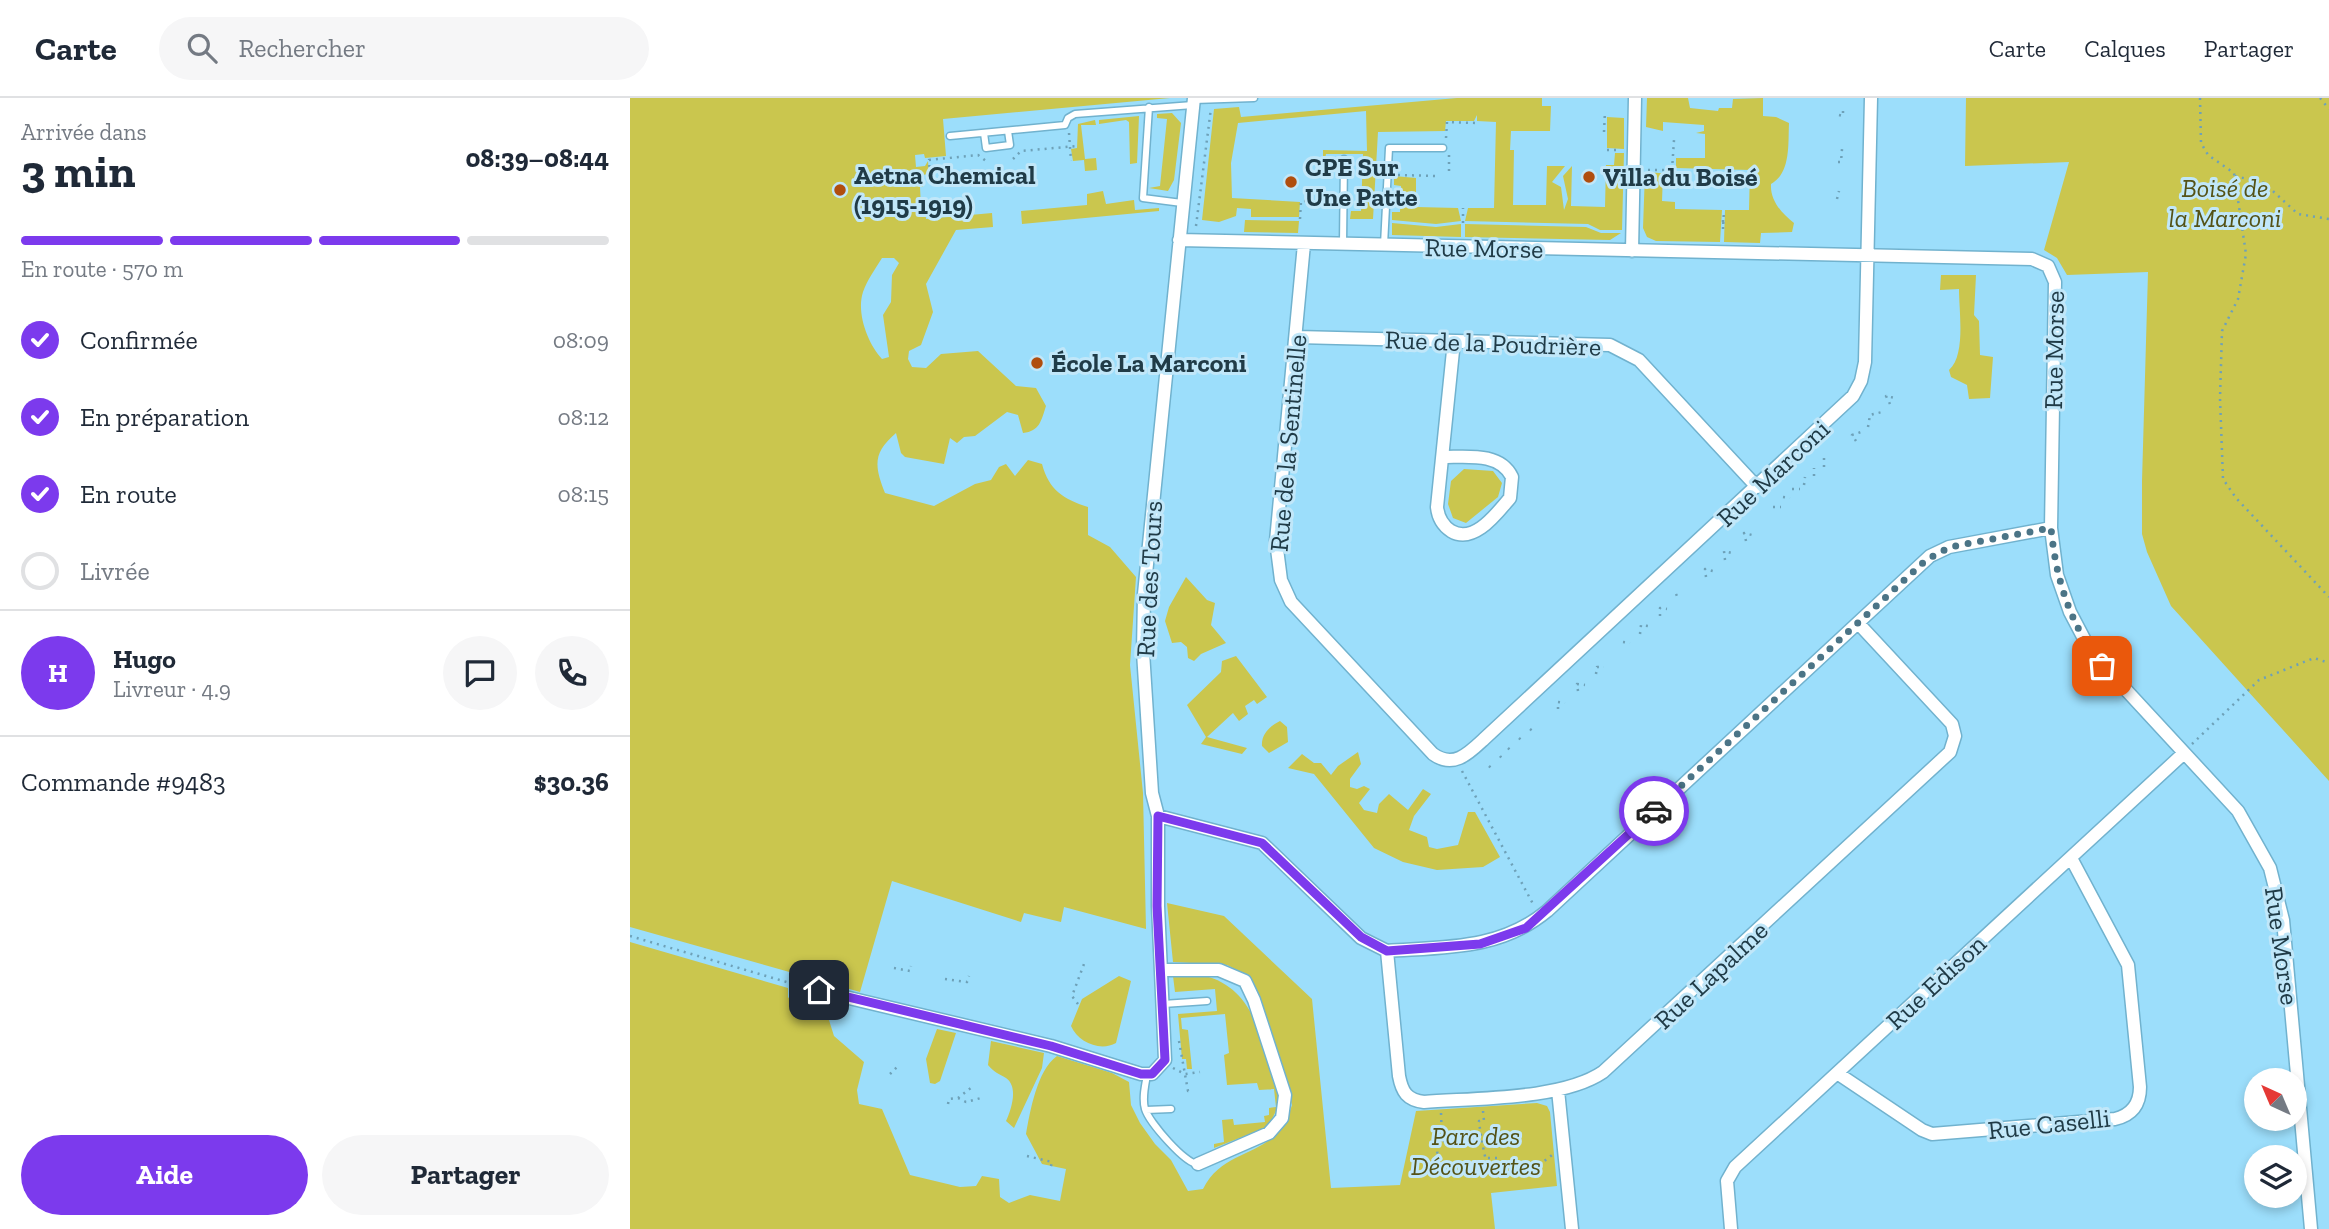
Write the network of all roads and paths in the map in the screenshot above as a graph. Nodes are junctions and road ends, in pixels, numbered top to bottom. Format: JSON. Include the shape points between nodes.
{"nodes":[{"id":1,"x":1254,"y":98,"type":"edge"},
{"id":2,"x":1635,"y":98,"type":"edge"},
{"id":3,"x":1871,"y":98,"type":"edge"},
{"id":4,"x":2200,"y":98,"type":"edge"},
{"id":5,"x":2320,"y":98,"type":"edge"},
{"id":6,"x":1193,"y":101,"type":"edge"},
{"id":7,"x":1843,"y":106,"type":"dead end"},
{"id":8,"x":1149,"y":107,"type":"junction"},
{"id":9,"x":2329,"y":109,"type":"edge"},
{"id":10,"x":1210,"y":110,"type":"dead end"},
{"id":11,"x":1605,"y":111,"type":"dead end"},
{"id":12,"x":1839,"y":115,"type":"dead end"},
{"id":13,"x":1476,"y":122,"type":"dead end"},
{"id":14,"x":1008,"y":131,"type":"junction"},
{"id":15,"x":1604,"y":132,"type":"dead end"},
{"id":16,"x":984,"y":133,"type":"junction"},
{"id":17,"x":950,"y":136,"type":"dead end"},
{"id":18,"x":1674,"y":140,"type":"dead end"},
{"id":19,"x":1077,"y":146,"type":"dead end"},
{"id":20,"x":1070,"y":147,"type":"junction"},
{"id":21,"x":1445,"y":148,"type":"junction"},
{"id":22,"x":1842,"y":149,"type":"dead end"},
{"id":23,"x":1606,"y":150,"type":"dead end"},
{"id":24,"x":1623,"y":150,"type":"dead end"},
{"id":25,"x":1013,"y":159,"type":"dead end"},
{"id":26,"x":1344,"y":159,"type":"dead end"},
{"id":27,"x":986,"y":161,"type":"dead end"},
{"id":28,"x":1071,"y":161,"type":"dead end"},
{"id":29,"x":1838,"y":162,"type":"dead end"},
{"id":30,"x":1644,"y":170,"type":"dead end"},
{"id":31,"x":1672,"y":170,"type":"junction"},
{"id":32,"x":1449,"y":172,"type":"dead end"},
{"id":33,"x":930,"y":174,"type":"dead end"},
{"id":34,"x":1675,"y":174,"type":"dead end"},
{"id":35,"x":1394,"y":175,"type":"dead end"},
{"id":36,"x":1436,"y":176,"type":"dead end"},
{"id":37,"x":2235,"y":176,"type":"junction"},
{"id":38,"x":1839,"y":191,"type":"dead end"},
{"id":39,"x":1837,"y":199,"type":"dead end"},
{"id":40,"x":1326,"y":201,"type":"dead end"},
{"id":41,"x":1182,"y":203,"type":"junction"},
{"id":42,"x":1463,"y":208,"type":"dead end"},
{"id":43,"x":1724,"y":210,"type":"dead end"},
{"id":44,"x":1300,"y":219,"type":"dead end"},
{"id":45,"x":2329,"y":219,"type":"edge"},
{"id":46,"x":1723,"y":220,"type":"dead end"},
{"id":47,"x":1462,"y":223,"type":"dead end"},
{"id":48,"x":1197,"y":225,"type":"dead end"},
{"id":49,"x":1179,"y":240,"type":"junction"},
{"id":50,"x":1304,"y":244,"type":"junction"},
{"id":51,"x":1343,"y":245,"type":"junction"},
{"id":52,"x":1384,"y":245,"type":"junction"},
{"id":53,"x":1632,"y":251,"type":"junction"},
{"id":54,"x":1868,"y":257,"type":"junction"},
{"id":55,"x":1297,"y":337,"type":"junction"},
{"id":56,"x":1454,"y":341,"type":"junction"},
{"id":57,"x":1895,"y":398,"type":"dead end"},
{"id":58,"x":1890,"y":404,"type":"dead end"},
{"id":59,"x":1882,"y":412,"type":"dead end"},
{"id":60,"x":1868,"y":427,"type":"dead end"},
{"id":61,"x":1864,"y":431,"type":"dead end"},
{"id":62,"x":1856,"y":441,"type":"dead end"},
{"id":63,"x":1443,"y":457,"type":"junction"},
{"id":64,"x":1824,"y":458,"type":"dead end"},
{"id":65,"x":1824,"y":467,"type":"dead end"},
{"id":66,"x":1814,"y":468,"type":"dead end"},
{"id":67,"x":1814,"y":476,"type":"dead end"},
{"id":68,"x":1805,"y":477,"type":"dead end"},
{"id":69,"x":1804,"y":485,"type":"dead end"},
{"id":70,"x":1757,"y":487,"type":"junction"},
{"id":71,"x":1792,"y":489,"type":"dead end"},
{"id":72,"x":1800,"y":489,"type":"dead end"},
{"id":73,"x":1783,"y":497,"type":"dead end"},
{"id":74,"x":1790,"y":498,"type":"dead end"},
{"id":75,"x":1773,"y":507,"type":"dead end"},
{"id":76,"x":1781,"y":507,"type":"dead end"},
{"id":77,"x":2051,"y":528,"type":"junction"},
{"id":78,"x":1752,"y":535,"type":"dead end"},
{"id":79,"x":1746,"y":541,"type":"dead end"},
{"id":80,"x":1732,"y":553,"type":"dead end"},
{"id":81,"x":1725,"y":560,"type":"dead end"},
{"id":82,"x":1713,"y":571,"type":"dead end"},
{"id":83,"x":1706,"y":577,"type":"dead end"},
{"id":84,"x":1676,"y":594,"type":"dead end"},
{"id":85,"x":2329,"y":597,"type":"edge"},
{"id":86,"x":1678,"y":598,"type":"dead end"},
{"id":87,"x":1667,"y":609,"type":"dead end"},
{"id":88,"x":1660,"y":615,"type":"dead end"},
{"id":89,"x":1858,"y":623,"type":"junction"},
{"id":90,"x":1648,"y":626,"type":"dead end"},
{"id":91,"x":1640,"y":634,"type":"dead end"},
{"id":92,"x":1623,"y":642,"type":"dead end"},
{"id":93,"x":1630,"y":643,"type":"dead end"},
{"id":94,"x":2329,"y":663,"type":"edge"},
{"id":95,"x":1604,"y":667,"type":"dead end"},
{"id":96,"x":1596,"y":674,"type":"dead end"},
{"id":97,"x":1584,"y":685,"type":"dead end"},
{"id":98,"x":1578,"y":691,"type":"dead end"},
{"id":99,"x":1565,"y":703,"type":"dead end"},
{"id":100,"x":1558,"y":709,"type":"dead end"},
{"id":101,"x":1520,"y":738,"type":"dead end"},
{"id":102,"x":1523,"y":742,"type":"dead end"},
{"id":103,"x":1508,"y":748,"type":"dead end"},
{"id":104,"x":2187,"y":749,"type":"junction"},
{"id":105,"x":1469,"y":752,"type":"joint"},
{"id":106,"x":1512,"y":752,"type":"dead end"},
{"id":107,"x":1500,"y":756,"type":"dead end"},
{"id":108,"x":1503,"y":760,"type":"dead end"},
{"id":109,"x":1489,"y":766,"type":"dead end"},
{"id":110,"x":1461,"y":769,"type":"dead end"},
{"id":111,"x":1493,"y":770,"type":"dead end"},
{"id":112,"x":1158,"y":816,"type":"junction"},
{"id":113,"x":2071,"y":858,"type":"junction"},
{"id":114,"x":1535,"y":906,"type":"dead end"},
{"id":115,"x":630,"y":936,"type":"edge"},
{"id":116,"x":1387,"y":951,"type":"junction"},
{"id":117,"x":1084,"y":964,"type":"dead end"},
{"id":118,"x":911,"y":966,"type":"dead end"},
{"id":119,"x":894,"y":968,"type":"dead end"},
{"id":120,"x":1161,"y":971,"type":"junction"},
{"id":121,"x":969,"y":976,"type":"dead end"},
{"id":122,"x":945,"y":979,"type":"dead end"},
{"id":123,"x":803,"y":987,"type":"joint"},
{"id":124,"x":1207,"y":1001,"type":"dead end"},
{"id":125,"x":1078,"y":1004,"type":"dead end"},
{"id":126,"x":1163,"y":1004,"type":"junction"},
{"id":127,"x":1178,"y":1039,"type":"dead end"},
{"id":128,"x":899,"y":1065,"type":"dead end"},
{"id":129,"x":1200,"y":1072,"type":"dead end"},
{"id":130,"x":1837,"y":1073,"type":"junction"},
{"id":131,"x":890,"y":1074,"type":"dead end"},
{"id":132,"x":1186,"y":1074,"type":"junction"},
{"id":133,"x":1147,"y":1075,"type":"junction"},
{"id":134,"x":972,"y":1087,"type":"dead end"},
{"id":135,"x":1194,"y":1090,"type":"dead end"},
{"id":136,"x":1558,"y":1090,"type":"junction"},
{"id":137,"x":958,"y":1098,"type":"junction"},
{"id":138,"x":981,"y":1098,"type":"dead end"},
{"id":139,"x":948,"y":1104,"type":"dead end"},
{"id":140,"x":1482,"y":1108,"type":"dead end"},
{"id":141,"x":1171,"y":1109,"type":"dead end"},
{"id":142,"x":1146,"y":1110,"type":"junction"},
{"id":143,"x":1440,"y":1111,"type":"dead end"},
{"id":144,"x":1473,"y":1132,"type":"dead end"},
{"id":145,"x":1480,"y":1132,"type":"junction"},
{"id":146,"x":1442,"y":1139,"type":"junction"},
{"id":147,"x":1481,"y":1140,"type":"junction"},
{"id":148,"x":1554,"y":1155,"type":"dead end"},
{"id":149,"x":1027,"y":1156,"type":"dead end"},
{"id":150,"x":1487,"y":1158,"type":"junction"},
{"id":151,"x":1499,"y":1158,"type":"dead end"},
{"id":152,"x":1198,"y":1164,"type":"joint"},
{"id":153,"x":1452,"y":1165,"type":"dead end"},
{"id":154,"x":1050,"y":1170,"type":"dead end"},
{"id":155,"x":1572,"y":1229,"type":"edge"},
{"id":156,"x":1731,"y":1229,"type":"edge"},
{"id":157,"x":2311,"y":1229,"type":"edge"}],
"edges":[{"from":1,"to":6,"type":"lane"},
{"from":2,"to":53,"type":"street"},
{"from":3,"to":54,"type":"street","name":"Rue Marconi"},
{"from":4,"to":37,"type":"path","via":[[2201,143],[2208,155],[2232,169]]},
{"from":5,"to":9,"type":"path"},
{"from":6,"to":8,"type":"lane"},
{"from":6,"to":41,"type":"street","name":"Rue des Tours"},
{"from":7,"to":12,"type":"path","via":[[1843,116]]},
{"from":8,"to":14,"type":"lane","via":[[1075,114],[1065,125]]},
{"from":8,"to":41,"type":"lane","via":[[1143,198]]},
{"from":10,"to":48,"type":"path"},
{"from":11,"to":15,"type":"path"},
{"from":13,"to":21,"type":"path","via":[[1447,122]]},
{"from":14,"to":16,"type":"lane"},
{"from":14,"to":16,"type":"lane","via":[[1010,145],[986,148]]},
{"from":16,"to":17,"type":"lane"},
{"from":18,"to":31,"type":"path"},
{"from":19,"to":20,"type":"path"},
{"from":20,"to":25,"type":"path","via":[[1021,151]]},
{"from":20,"to":28,"type":"path"},
{"from":21,"to":32,"type":"path"},
{"from":21,"to":52,"type":"lane","via":[[1389,148]]},
{"from":22,"to":29,"type":"path"},
{"from":23,"to":24,"type":"path"},
{"from":26,"to":51,"type":"lane"},
{"from":27,"to":33,"type":"path","via":[[978,155],[927,160]]},
{"from":30,"to":31,"type":"path"},
{"from":31,"to":34,"type":"path"},
{"from":35,"to":36,"type":"path"},
{"from":37,"to":45,"type":"path","via":[[2264,183],[2298,214]]},
{"from":37,"to":85,"type":"path","via":[[2246,254],[2238,299],[2222,331],[2224,479],[2236,498]]},
{"from":38,"to":39,"type":"path"},
{"from":40,"to":44,"type":"path","via":[[1301,201]]},
{"from":41,"to":49,"type":"street","name":"Rue des Tours"},
{"from":42,"to":47,"type":"path"},
{"from":43,"to":46,"type":"path"},
{"from":49,"to":50,"type":"street","name":"Rue Morse"},
{"from":49,"to":112,"type":"street","name":"Rue des Tours","via":[[1143,613],[1152,793]]},
{"from":50,"to":51,"type":"street","name":"Rue Morse"},
{"from":50,"to":55,"type":"street","name":"Rue de la Sentinelle"},
{"from":51,"to":52,"type":"street","name":"Rue Morse"},
{"from":52,"to":53,"type":"street","name":"Rue Morse"},
{"from":53,"to":54,"type":"street","name":"Rue Morse"},
{"from":54,"to":70,"type":"street","name":"Rue Marconi","via":[[1865,362],[1859,386],[1845,406]]},
{"from":54,"to":77,"type":"street","name":"Rue Morse","via":[[2032,260],[2052,271]]},
{"from":55,"to":56,"type":"street","name":"Rue de la Poudrière"},
{"from":55,"to":105,"type":"street","name":"Rue de la Sentinelle","via":[[1276,541],[1285,591],[1433,754],[1451,761]]},
{"from":56,"to":63,"type":"street"},
{"from":56,"to":70,"type":"street","name":"Rue de la Poudrière","via":[[1598,343],[1626,352],[1639,360]]},
{"from":57,"to":58,"type":"path","via":[[1886,396]]},
{"from":59,"to":60,"type":"path","via":[[1870,415]]},
{"from":61,"to":62,"type":"path","via":[[1852,435]]},
{"from":63,"to":63,"type":"street","via":[[1438,516],[1454,532],[1473,533],[1510,498],[1512,477],[1504,465],[1493,460]]},
{"from":64,"to":65,"type":"path"},
{"from":66,"to":67,"type":"path"},
{"from":68,"to":69,"type":"path"},
{"from":70,"to":105,"type":"street","name":"Rue Marconi"},
{"from":71,"to":72,"type":"path"},
{"from":73,"to":74,"type":"path"},
{"from":75,"to":76,"type":"path"},
{"from":77,"to":89,"type":"street","via":[[1939,551]]},
{"from":77,"to":104,"type":"street","name":"Rue Morse","via":[[2059,583],[2082,637],[2102,666]]},
{"from":78,"to":79,"type":"path","via":[[1744,533]]},
{"from":80,"to":81,"type":"path","via":[[1724,551]]},
{"from":82,"to":83,"type":"path","via":[[1705,569]]},
{"from":84,"to":86,"type":"path"},
{"from":87,"to":88,"type":"path","via":[[1660,608]]},
{"from":89,"to":116,"type":"street","via":[[1526,928],[1480,944]]},
{"from":89,"to":136,"type":"street","name":"Rue Lapalme","via":[[1952,724],[1955,736],[1950,752],[1620,1059],[1589,1081]]},
{"from":90,"to":91,"type":"path","via":[[1641,625]]},
{"from":92,"to":93,"type":"path"},
{"from":94,"to":104,"type":"path","via":[[2314,658],[2259,680]]},
{"from":95,"to":96,"type":"path","via":[[1597,667]]},
{"from":97,"to":98,"type":"path","via":[[1577,684]]},
{"from":99,"to":100,"type":"path","via":[[1558,702]]},
{"from":101,"to":102,"type":"path"},
{"from":103,"to":106,"type":"path"},
{"from":104,"to":113,"type":"street","name":"Rue Edison"},
{"from":104,"to":157,"type":"street","name":"Rue Morse","via":[[2243,818],[2276,886],[2283,920]]},
{"from":107,"to":108,"type":"path"},
{"from":109,"to":111,"type":"path"},
{"from":110,"to":114,"type":"path"},
{"from":112,"to":116,"type":"street","via":[[1262,843],[1361,937]]},
{"from":112,"to":120,"type":"street","name":"Rue des Tours"},
{"from":113,"to":130,"type":"street","name":"Rue Edison"},
{"from":113,"to":130,"type":"street","name":"Rue Caselli","via":[[2128,965],[2140,1087],[2131,1112],[2115,1119],[1932,1134]]},
{"from":115,"to":123,"type":"path"},
{"from":116,"to":136,"type":"street","name":"Rue Lapalme","via":[[1399,1076],[1406,1096],[1424,1102]]},
{"from":117,"to":125,"type":"path","via":[[1072,996]]},
{"from":118,"to":119,"type":"path","via":[[910,971]]},
{"from":120,"to":126,"type":"street","name":"Rue des Tours"},
{"from":120,"to":152,"type":"street","via":[[1219,970],[1245,981],[1285,1095],[1282,1118],[1269,1133]]},
{"from":121,"to":122,"type":"path","via":[[962,983]]},
{"from":123,"to":133,"type":"street","via":[[1051,1046]]},
{"from":124,"to":126,"type":"lane"},
{"from":126,"to":133,"type":"street","name":"Rue des Tours","via":[[1165,1060]]},
{"from":127,"to":132,"type":"path"},
{"from":128,"to":131,"type":"path"},
{"from":129,"to":132,"type":"path"},
{"from":130,"to":156,"type":"street","name":"Rue Edison","via":[[1731,1172],[1727,1188]]},
{"from":132,"to":135,"type":"path","via":[[1188,1091]]},
{"from":133,"to":142,"type":"lane"},
{"from":134,"to":137,"type":"path"},
{"from":136,"to":155,"type":"street"},
{"from":137,"to":138,"type":"path","via":[[966,1102]]},
{"from":137,"to":139,"type":"path","via":[[949,1099]]},
{"from":140,"to":145,"type":"path"},
{"from":141,"to":142,"type":"lane"},
{"from":142,"to":152,"type":"lane","via":[[1186,1161]]},
{"from":143,"to":146,"type":"path"},
{"from":144,"to":145,"type":"path"},
{"from":145,"to":147,"type":"path"},
{"from":146,"to":147,"type":"path"},
{"from":146,"to":153,"type":"path","via":[[1437,1147],[1438,1165]]},
{"from":147,"to":150,"type":"path"},
{"from":148,"to":150,"type":"path","via":[[1534,1169],[1495,1174],[1488,1171]]},
{"from":149,"to":154,"type":"path","via":[[1052,1162]]},
{"from":150,"to":151,"type":"path"}]}
